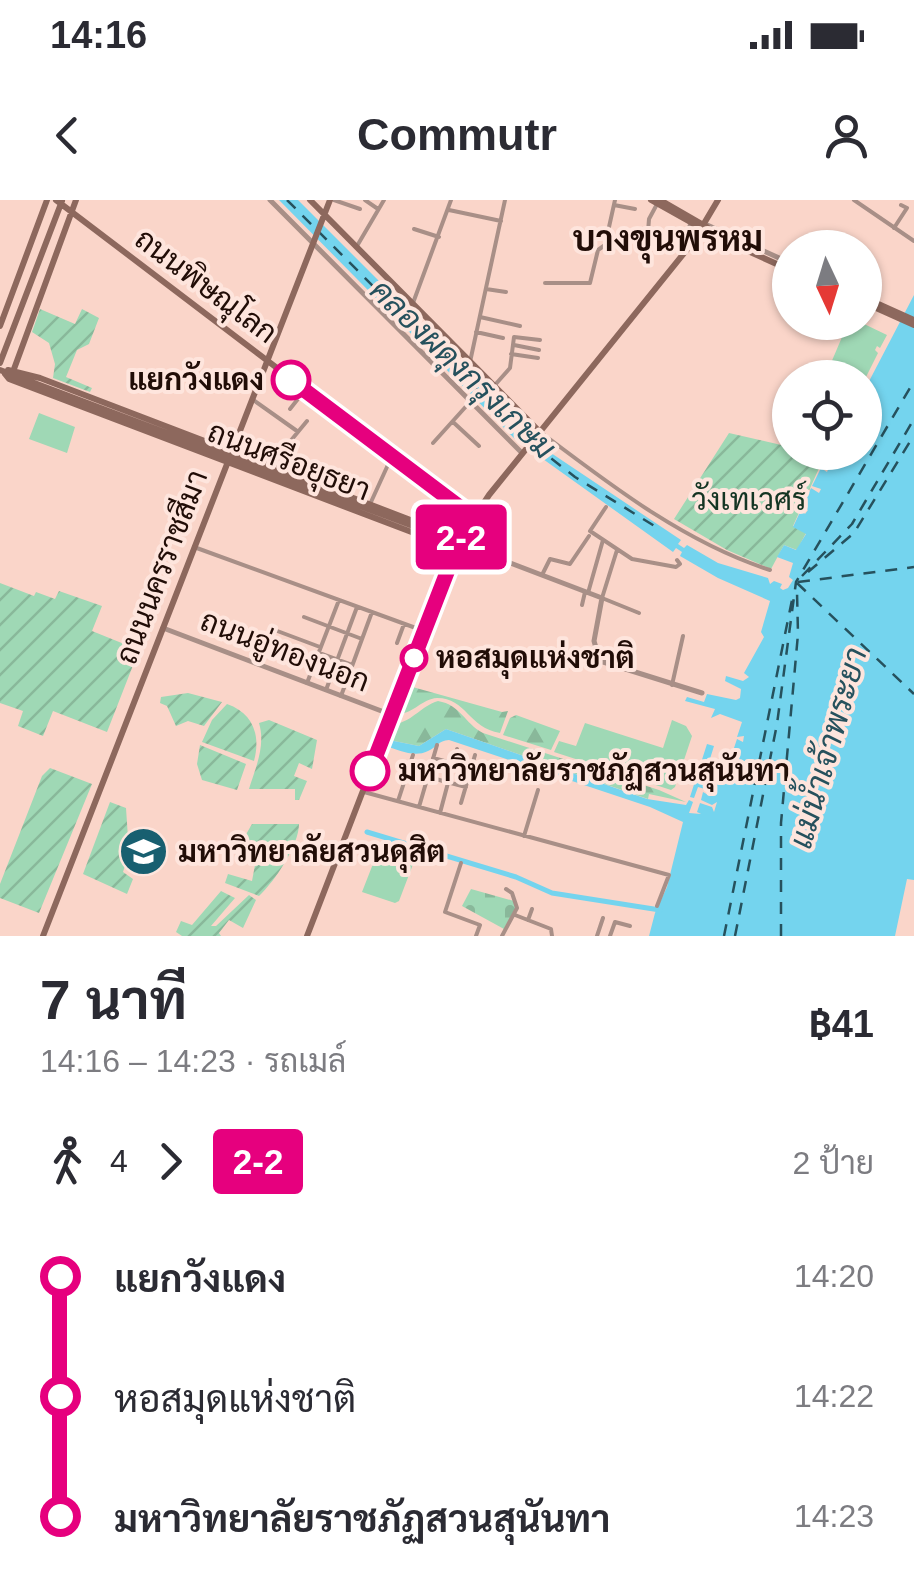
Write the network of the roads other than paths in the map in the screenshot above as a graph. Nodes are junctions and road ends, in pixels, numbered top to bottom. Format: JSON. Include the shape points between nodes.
{"nodes":[{"id":1,"x":47,"y":200,"type":"edge"},
{"id":2,"x":76,"y":200,"type":"edge"},
{"id":3,"x":270,"y":200,"type":"edge"},
{"id":4,"x":310,"y":200,"type":"edge"},
{"id":5,"x":332,"y":200,"type":"edge"},
{"id":6,"x":384,"y":200,"type":"edge"},
{"id":7,"x":451,"y":200,"type":"edge"},
{"id":8,"x":505,"y":200,"type":"edge"},
{"id":9,"x":718,"y":200,"type":"edge"},
{"id":10,"x":854,"y":200,"type":"edge"},
{"id":11,"x":60,"y":201,"type":"edge"},
{"id":12,"x":368,"y":201,"type":"edge"},
{"id":13,"x":655,"y":201,"type":"edge"},
{"id":14,"x":614,"y":202,"type":"edge"},
{"id":15,"x":901,"y":204,"type":"dead end"},
{"id":16,"x":360,"y":209,"type":"dead end"},
{"id":17,"x":635,"y":209,"type":"dead end"},
{"id":18,"x":379,"y":210,"type":"junction"},
{"id":19,"x":450,"y":210,"type":"junction"},
{"id":20,"x":72,"y":212,"type":"junction"},
{"id":21,"x":322,"y":216,"type":"junction"},
{"id":22,"x":501,"y":221,"type":"junction"},
{"id":23,"x":698,"y":225,"type":"junction"},
{"id":24,"x":894,"y":228,"type":"junction"},
{"id":25,"x":414,"y":229,"type":"dead end"},
{"id":26,"x":648,"y":232,"type":"dead end"},
{"id":27,"x":711,"y":236,"type":"junction"},
{"id":28,"x":314,"y":238,"type":"junction"},
{"id":29,"x":439,"y":238,"type":"junction"},
{"id":30,"x":693,"y":242,"type":"junction"},
{"id":31,"x":914,"y":242,"type":"edge"},
{"id":32,"x":357,"y":246,"type":"junction"},
{"id":33,"x":772,"y":258,"type":"edge"},
{"id":34,"x":772,"y":259,"type":"edge"},
{"id":35,"x":772,"y":260,"type":"edge"},
{"id":36,"x":18,"y":280,"type":"junction"},
{"id":37,"x":545,"y":283,"type":"dead end"},
{"id":38,"x":30,"y":284,"type":"junction"},
{"id":39,"x":486,"y":289,"type":"junction"},
{"id":40,"x":42,"y":290,"type":"junction"},
{"id":41,"x":506,"y":292,"type":"dead end"},
{"id":42,"x":413,"y":303,"type":"junction"},
{"id":43,"x":882,"y":308,"type":"edge"},
{"id":44,"x":480,"y":317,"type":"junction"},
{"id":45,"x":914,"y":322,"type":"edge"},
{"id":46,"x":0,"y":326,"type":"edge"},
{"id":47,"x":520,"y":326,"type":"dead end"},
{"id":48,"x":476,"y":332,"type":"junction"},
{"id":49,"x":502,"y":338,"type":"dead end"},
{"id":50,"x":540,"y":340,"type":"dead end"},
{"id":51,"x":512,"y":345,"type":"junction"},
{"id":52,"x":4,"y":346,"type":"edge"},
{"id":53,"x":539,"y":350,"type":"dead end"},
{"id":54,"x":511,"y":354,"type":"junction"},
{"id":55,"x":538,"y":358,"type":"dead end"},
{"id":56,"x":267,"y":361,"type":"junction"},
{"id":57,"x":470,"y":362,"type":"junction"},
{"id":58,"x":8,"y":371,"type":"edge"},
{"id":59,"x":41,"y":385,"type":"junction"},
{"id":60,"x":494,"y":386,"type":"junction"},
{"id":61,"x":305,"y":390,"type":"junction"},
{"id":62,"x":252,"y":399,"type":"junction"},
{"id":63,"x":470,"y":402,"type":"junction"},
{"id":64,"x":290,"y":409,"type":"dead end"},
{"id":65,"x":308,"y":421,"type":"dead end"},
{"id":66,"x":452,"y":421,"type":"junction"},
{"id":67,"x":158,"y":432,"type":"junction"},
{"id":68,"x":298,"y":432,"type":"junction"},
{"id":69,"x":538,"y":432,"type":"junction"},
{"id":70,"x":192,"y":439,"type":"junction"},
{"id":71,"x":434,"y":443,"type":"dead end"},
{"id":72,"x":480,"y":446,"type":"dead end"},
{"id":73,"x":523,"y":452,"type":"junction"},
{"id":74,"x":229,"y":456,"type":"junction"},
{"id":75,"x":392,"y":456,"type":"junction"},
{"id":76,"x":268,"y":470,"type":"junction"},
{"id":77,"x":328,"y":494,"type":"junction"},
{"id":78,"x":370,"y":504,"type":"junction"},
{"id":79,"x":606,"y":507,"type":"dead end"},
{"id":80,"x":383,"y":515,"type":"junction"},
{"id":81,"x":473,"y":517,"type":"junction"},
{"id":82,"x":589,"y":536,"type":"dead end"},
{"id":83,"x":603,"y":540,"type":"junction"},
{"id":84,"x":456,"y":541,"type":"junction"},
{"id":85,"x":194,"y":546,"type":"junction"},
{"id":86,"x":617,"y":550,"type":"junction"},
{"id":87,"x":676,"y":560,"type":"dead end"},
{"id":88,"x":770,"y":570,"type":"dead end"},
{"id":89,"x":542,"y":576,"type":"junction"},
{"id":90,"x":586,"y":592,"type":"junction"},
{"id":91,"x":602,"y":598,"type":"junction"},
{"id":92,"x":339,"y":600,"type":"junction"},
{"id":93,"x":582,"y":605,"type":"dead end"},
{"id":94,"x":357,"y":607,"type":"junction"},
{"id":95,"x":372,"y":612,"type":"junction"},
{"id":96,"x":638,"y":613,"type":"dead end"},
{"id":97,"x":304,"y":618,"type":"dead end"},
{"id":98,"x":404,"y":624,"type":"junction"},
{"id":99,"x":328,"y":626,"type":"junction"},
{"id":100,"x":163,"y":628,"type":"junction"},
{"id":101,"x":272,"y":629,"type":"dead end"},
{"id":102,"x":424,"y":631,"type":"junction"},
{"id":103,"x":347,"y":633,"type":"junction"},
{"id":104,"x":683,"y":636,"type":"dead end"},
{"id":105,"x":362,"y":639,"type":"junction"},
{"id":106,"x":397,"y":643,"type":"dead end"},
{"id":107,"x":319,"y":650,"type":"junction"},
{"id":108,"x":580,"y":650,"type":"dead end"},
{"id":109,"x":596,"y":653,"type":"junction"},
{"id":110,"x":337,"y":660,"type":"junction"},
{"id":111,"x":352,"y":665,"type":"junction"},
{"id":112,"x":307,"y":683,"type":"junction"},
{"id":113,"x":672,"y":685,"type":"junction"},
{"id":114,"x":326,"y":690,"type":"junction"},
{"id":115,"x":702,"y":693,"type":"dead end"},
{"id":116,"x":341,"y":696,"type":"junction"},
{"id":117,"x":392,"y":716,"type":"junction"},
{"id":118,"x":438,"y":745,"type":"dead end"},
{"id":119,"x":457,"y":749,"type":"dead end"},
{"id":120,"x":413,"y":755,"type":"dead end"},
{"id":121,"x":475,"y":755,"type":"dead end"},
{"id":122,"x":434,"y":758,"type":"junction"},
{"id":123,"x":453,"y":764,"type":"junction"},
{"id":124,"x":471,"y":768,"type":"junction"},
{"id":125,"x":428,"y":777,"type":"junction"},
{"id":126,"x":448,"y":782,"type":"junction"},
{"id":127,"x":466,"y":787,"type":"junction"},
{"id":128,"x":538,"y":790,"type":"dead end"},
{"id":129,"x":362,"y":792,"type":"junction"},
{"id":130,"x":398,"y":801,"type":"junction"},
{"id":131,"x":461,"y":803,"type":"dead end"},
{"id":132,"x":418,"y":807,"type":"junction"},
{"id":133,"x":440,"y":812,"type":"junction"},
{"id":134,"x":524,"y":836,"type":"junction"},
{"id":135,"x":461,"y":863,"type":"dead end"},
{"id":136,"x":506,"y":889,"type":"dead end"},
{"id":137,"x":657,"y":906,"type":"dead end"},
{"id":138,"x":532,"y":910,"type":"dead end"},
{"id":139,"x":514,"y":915,"type":"junction"},
{"id":140,"x":540,"y":915,"type":"dead end"},
{"id":141,"x":603,"y":918,"type":"dead end"},
{"id":142,"x":528,"y":920,"type":"junction"},
{"id":143,"x":537,"y":924,"type":"junction"},
{"id":144,"x":630,"y":928,"type":"dead end"},
{"id":145,"x":43,"y":936,"type":"edge"},
{"id":146,"x":306,"y":936,"type":"edge"},
{"id":147,"x":476,"y":936,"type":"edge"},
{"id":148,"x":502,"y":936,"type":"edge"},
{"id":149,"x":552,"y":936,"type":"edge"},
{"id":150,"x":597,"y":936,"type":"edge"},
{"id":151,"x":610,"y":936,"type":"edge"}],
"edges":[{"from":1,"to":36,"type":"main road"},
{"from":2,"to":20,"type":"main road"},
{"from":3,"to":28,"type":"street"},
{"from":4,"to":21,"type":"main road"},
{"from":5,"to":16,"type":"street"},
{"from":5,"to":21,"type":"main road","name":"ถนนนครราชสีมา"},
{"from":6,"to":18,"type":"street"},
{"from":7,"to":19,"type":"street"},
{"from":8,"to":22,"type":"street"},
{"from":9,"to":23,"type":"main road"},
{"from":10,"to":24,"type":"street"},
{"from":11,"to":20,"type":"main road","name":"ถนนพิษณุโลก"},
{"from":11,"to":38,"type":"main road"},
{"from":12,"to":18,"type":"street"},
{"from":13,"to":23,"type":"main road"},
{"from":13,"to":26,"type":"street"},
{"from":13,"to":33,"type":"main road"},
{"from":14,"to":17,"type":"street"},
{"from":14,"to":37,"type":"street","via":[[590,283]]},
{"from":15,"to":24,"type":"street","via":[[906,208]]},
{"from":18,"to":32,"type":"street"},
{"from":19,"to":22,"type":"street"},
{"from":19,"to":29,"type":"street"},
{"from":20,"to":40,"type":"main road"},
{"from":20,"to":56,"type":"main road","name":"ถนนพิษณุโลก"},
{"from":21,"to":28,"type":"main road","name":"ถนนนครราชสีมา"},
{"from":21,"to":32,"type":"main road"},
{"from":22,"to":39,"type":"street"},
{"from":23,"to":27,"type":"street"},
{"from":23,"to":30,"type":"main road"},
{"from":23,"to":34,"type":"street"},
{"from":24,"to":31,"type":"street"},
{"from":25,"to":29,"type":"street"},
{"from":27,"to":30,"type":"street"},
{"from":27,"to":35,"type":"street"},
{"from":28,"to":56,"type":"main road","name":"ถนนนครราชสีมา"},
{"from":28,"to":63,"type":"street"},
{"from":29,"to":42,"type":"street"},
{"from":30,"to":69,"type":"main road"},
{"from":32,"to":42,"type":"main road"},
{"from":36,"to":38,"type":"main road"},
{"from":36,"to":46,"type":"main road"},
{"from":38,"to":40,"type":"main road"},
{"from":38,"to":52,"type":"main road"},
{"from":39,"to":41,"type":"street"},
{"from":39,"to":44,"type":"street"},
{"from":40,"to":58,"type":"main road"},
{"from":42,"to":57,"type":"main road"},
{"from":43,"to":45,"type":"main road"},
{"from":44,"to":47,"type":"street"},
{"from":44,"to":48,"type":"street"},
{"from":48,"to":49,"type":"street"},
{"from":48,"to":57,"type":"street"},
{"from":50,"to":51,"type":"street","via":[[515,336]]},
{"from":51,"to":53,"type":"street"},
{"from":51,"to":54,"type":"street"},
{"from":52,"to":58,"type":"main road"},
{"from":54,"to":55,"type":"street"},
{"from":54,"to":60,"type":"street","via":[[510,368]]},
{"from":56,"to":61,"type":"main road","name":"ถนนพิษณุโลก"},
{"from":56,"to":62,"type":"main road","name":"ถนนนครราชสีมา"},
{"from":57,"to":60,"type":"main road"},
{"from":58,"to":59,"type":"main road","name":"ถนนศรีอยุธยา"},
{"from":58,"to":59,"type":"main road","name":"ถนนศรีอยุธยา"},
{"from":59,"to":67,"type":"main road","name":"ถนนศรีอยุธยา"},
{"from":59,"to":70,"type":"main road","name":"ถนนศรีอยุธยา"},
{"from":60,"to":69,"type":"main road"},
{"from":61,"to":64,"type":"street"},
{"from":61,"to":75,"type":"main road","name":"ถนนพิษณุโลก"},
{"from":62,"to":68,"type":"street"},
{"from":62,"to":74,"type":"main road","name":"ถนนนครราชสีมา"},
{"from":63,"to":66,"type":"street"},
{"from":63,"to":73,"type":"street"},
{"from":65,"to":68,"type":"street"},
{"from":66,"to":71,"type":"street"},
{"from":66,"to":72,"type":"street"},
{"from":67,"to":70,"type":"main road","name":"ถนนศรีอยุธยา"},
{"from":67,"to":74,"type":"main road","name":"ถนนศรีอยุธยา"},
{"from":68,"to":76,"type":"street"},
{"from":69,"to":73,"type":"main road"},
{"from":69,"to":88,"type":"street","via":[[710,547]]},
{"from":70,"to":74,"type":"main road","name":"ถนนศรีอยุธยา"},
{"from":73,"to":81,"type":"main road"},
{"from":74,"to":76,"type":"main road","name":"ถนนศรีอยุธยา"},
{"from":74,"to":85,"type":"main road","name":"ถนนนครราชสีมา"},
{"from":75,"to":78,"type":"street"},
{"from":75,"to":81,"type":"main road","name":"ถนนพิษณุโลก"},
{"from":76,"to":77,"type":"main road","name":"ถนนศรีอยุธยา"},
{"from":76,"to":77,"type":"main road","name":"ถนนศรีอยุธยา"},
{"from":77,"to":78,"type":"main road","name":"ถนนศรีอยุธยา"},
{"from":77,"to":80,"type":"main road","name":"ถนนศรีอยุธยา"},
{"from":78,"to":80,"type":"main road","name":"ถนนศรีอยุธยา"},
{"from":79,"to":83,"type":"street","via":[[590,531]]},
{"from":80,"to":84,"type":"main road","name":"ถนนศรีอยุธยา"},
{"from":80,"to":84,"type":"main road","name":"ถนนศรีอยุธยา","via":[[440,543]]},
{"from":81,"to":84,"type":"main road"},
{"from":82,"to":89,"type":"street","via":[[570,564],[550,559]]},
{"from":83,"to":86,"type":"street"},
{"from":83,"to":90,"type":"street"},
{"from":84,"to":89,"type":"street","name":"ถนนศรีอยุธยา"},
{"from":84,"to":102,"type":"main road"},
{"from":85,"to":92,"type":"street"},
{"from":85,"to":100,"type":"main road","name":"ถนนนครราชสีมา"},
{"from":86,"to":87,"type":"street","via":[[676,567]]},
{"from":86,"to":91,"type":"street"},
{"from":89,"to":90,"type":"street","name":"ถนนศรีอยุธยา"},
{"from":90,"to":91,"type":"street","name":"ถนนศรีอยุธยา"},
{"from":90,"to":93,"type":"street"},
{"from":91,"to":96,"type":"street"},
{"from":91,"to":109,"type":"street"},
{"from":92,"to":94,"type":"street"},
{"from":92,"to":99,"type":"street"},
{"from":94,"to":95,"type":"street"},
{"from":94,"to":103,"type":"street"},
{"from":95,"to":98,"type":"street"},
{"from":95,"to":105,"type":"street"},
{"from":97,"to":99,"type":"street"},
{"from":98,"to":102,"type":"street"},
{"from":98,"to":106,"type":"street"},
{"from":99,"to":103,"type":"street"},
{"from":99,"to":107,"type":"street"},
{"from":100,"to":112,"type":"street","name":"ถนนอู่ทองนอก"},
{"from":100,"to":145,"type":"main road","name":"ถนนนครราชสีมา"},
{"from":101,"to":107,"type":"street"},
{"from":102,"to":117,"type":"main road"},
{"from":103,"to":105,"type":"street"},
{"from":103,"to":110,"type":"street"},
{"from":104,"to":113,"type":"street"},
{"from":105,"to":111,"type":"street"},
{"from":107,"to":110,"type":"street"},
{"from":107,"to":112,"type":"street"},
{"from":108,"to":109,"type":"street"},
{"from":109,"to":113,"type":"street","via":[[606,665]]},
{"from":110,"to":111,"type":"street"},
{"from":110,"to":114,"type":"street"},
{"from":111,"to":116,"type":"street"},
{"from":112,"to":114,"type":"street","name":"ถนนอู่ทองนอก"},
{"from":113,"to":115,"type":"street"},
{"from":114,"to":116,"type":"street","name":"ถนนอู่ทองนอก"},
{"from":116,"to":117,"type":"street","name":"ถนนอู่ทองนอก"},
{"from":117,"to":129,"type":"main road"},
{"from":118,"to":122,"type":"street"},
{"from":119,"to":123,"type":"street"},
{"from":120,"to":130,"type":"street"},
{"from":121,"to":124,"type":"street"},
{"from":122,"to":123,"type":"street"},
{"from":122,"to":125,"type":"street"},
{"from":123,"to":124,"type":"street"},
{"from":123,"to":126,"type":"street"},
{"from":124,"to":127,"type":"street"},
{"from":125,"to":126,"type":"street"},
{"from":125,"to":132,"type":"street"},
{"from":126,"to":127,"type":"street"},
{"from":126,"to":133,"type":"street"},
{"from":127,"to":131,"type":"street"},
{"from":128,"to":134,"type":"street"},
{"from":129,"to":130,"type":"street"},
{"from":129,"to":146,"type":"main road"},
{"from":130,"to":132,"type":"street"},
{"from":132,"to":133,"type":"street"},
{"from":133,"to":134,"type":"street"},
{"from":134,"to":137,"type":"street","via":[[669,874]]},
{"from":135,"to":147,"type":"street","via":[[445,912],[480,924]]},
{"from":136,"to":139,"type":"street"},
{"from":138,"to":142,"type":"street"},
{"from":139,"to":142,"type":"street"},
{"from":139,"to":148,"type":"street"},
{"from":140,"to":143,"type":"street"},
{"from":141,"to":150,"type":"street"},
{"from":142,"to":143,"type":"street"},
{"from":143,"to":149,"type":"street"},
{"from":144,"to":151,"type":"street","via":[[615,922]]}]}
